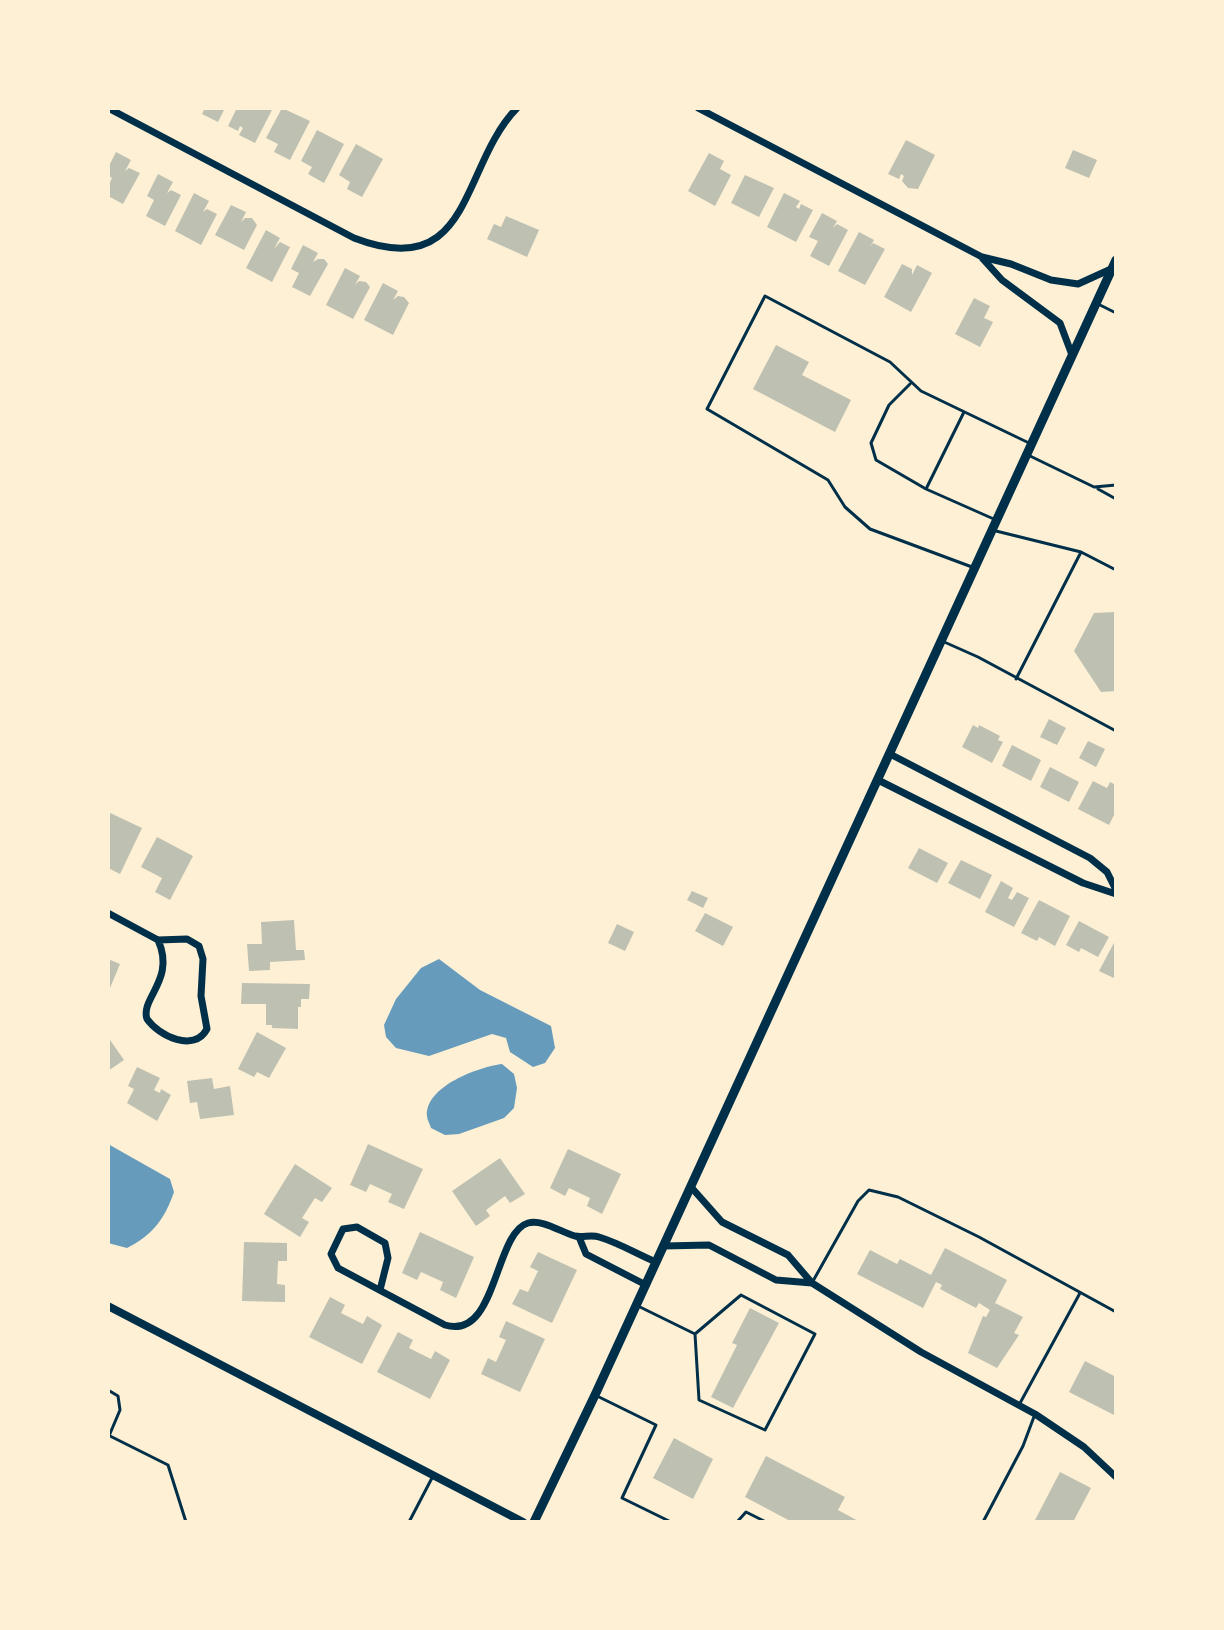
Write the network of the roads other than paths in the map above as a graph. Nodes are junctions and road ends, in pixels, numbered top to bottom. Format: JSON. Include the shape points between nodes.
{"nodes":[{"id":1,"x":108,"y":108,"type":"edge"},
{"id":2,"x":517,"y":108,"type":"edge"},
{"id":3,"x":698,"y":108,"type":"edge"},
{"id":4,"x":982,"y":257,"type":"junction"},
{"id":5,"x":1114,"y":264,"type":"edge"},
{"id":6,"x":1096,"y":304,"type":"junction"},
{"id":7,"x":1116,"y":313,"type":"edge"},
{"id":8,"x":1073,"y":357,"type":"junction"},
{"id":9,"x":910,"y":384,"type":"junction"},
{"id":10,"x":964,"y":412,"type":"junction"},
{"id":11,"x":1030,"y":450,"type":"junction"},
{"id":12,"x":1116,"y":485,"type":"edge"},
{"id":13,"x":1094,"y":487,"type":"junction"},
{"id":14,"x":926,"y":489,"type":"junction"},
{"id":15,"x":1116,"y":499,"type":"edge"},
{"id":16,"x":995,"y":525,"type":"junction"},
{"id":17,"x":1081,"y":552,"type":"junction"},
{"id":18,"x":975,"y":569,"type":"junction"},
{"id":19,"x":1116,"y":570,"type":"edge"},
{"id":20,"x":941,"y":641,"type":"junction"},
{"id":21,"x":1016,"y":679,"type":"junction"},
{"id":22,"x":1116,"y":731,"type":"edge"},
{"id":23,"x":890,"y":754,"type":"junction"},
{"id":24,"x":878,"y":780,"type":"junction"},
{"id":25,"x":1116,"y":892,"type":"edge"},
{"id":26,"x":108,"y":913,"type":"edge"},
{"id":27,"x":158,"y":940,"type":"junction"},
{"id":28,"x":691,"y":1187,"type":"junction"},
{"id":29,"x":579,"y":1237,"type":"junction"},
{"id":30,"x":664,"y":1246,"type":"junction"},
{"id":31,"x":656,"y":1262,"type":"junction"},
{"id":32,"x":812,"y":1283,"type":"junction"},
{"id":33,"x":646,"y":1285,"type":"junction"},
{"id":34,"x":380,"y":1290,"type":"junction"},
{"id":35,"x":1080,"y":1293,"type":"junction"},
{"id":36,"x":637,"y":1305,"type":"junction"},
{"id":37,"x":108,"y":1306,"type":"edge"},
{"id":38,"x":1116,"y":1312,"type":"edge"},
{"id":39,"x":695,"y":1334,"type":"junction"},
{"id":40,"x":108,"y":1390,"type":"edge"},
{"id":41,"x":595,"y":1395,"type":"junction"},
{"id":42,"x":1019,"y":1405,"type":"junction"},
{"id":43,"x":1035,"y":1414,"type":"junction"},
{"id":44,"x":109,"y":1435,"type":"edge"},
{"id":45,"x":433,"y":1476,"type":"junction"},
{"id":46,"x":1116,"y":1477,"type":"edge"},
{"id":47,"x":186,"y":1522,"type":"edge"},
{"id":48,"x":409,"y":1522,"type":"edge"},
{"id":49,"x":523,"y":1522,"type":"edge"},
{"id":50,"x":534,"y":1522,"type":"edge"},
{"id":51,"x":671,"y":1522,"type":"edge"},
{"id":52,"x":737,"y":1522,"type":"edge"},
{"id":53,"x":766,"y":1522,"type":"edge"},
{"id":54,"x":983,"y":1522,"type":"edge"}],
"edges":[{"from":1,"to":2,"type":"street","via":[[354,238],[399,249],[425,243],[454,223]]},
{"from":3,"to":4,"type":"street"},
{"from":4,"to":5,"type":"street","via":[[1078,284]]},
{"from":4,"to":8,"type":"street","via":[[1002,280],[1060,323]]},
{"from":5,"to":6,"type":"main road"},
{"from":6,"to":7,"type":"lane"},
{"from":6,"to":8,"type":"main road"},
{"from":8,"to":11,"type":"main road"},
{"from":9,"to":10,"type":"lane"},
{"from":9,"to":14,"type":"lane","via":[[889,405],[871,443],[876,460]]},
{"from":9,"to":18,"type":"lane","via":[[890,362],[765,296],[707,409],[828,480],[845,507],[870,529]]},
{"from":10,"to":11,"type":"lane"},
{"from":10,"to":14,"type":"lane"},
{"from":11,"to":13,"type":"lane"},
{"from":11,"to":16,"type":"main road"},
{"from":12,"to":13,"type":"lane"},
{"from":13,"to":15,"type":"lane"},
{"from":14,"to":16,"type":"lane"},
{"from":16,"to":17,"type":"lane"},
{"from":16,"to":18,"type":"main road"},
{"from":17,"to":19,"type":"lane"},
{"from":17,"to":21,"type":"lane"},
{"from":18,"to":20,"type":"main road"},
{"from":20,"to":21,"type":"lane"},
{"from":20,"to":23,"type":"main road"},
{"from":21,"to":22,"type":"lane"},
{"from":23,"to":24,"type":"main road"},
{"from":23,"to":25,"type":"street","via":[[1090,858],[1107,872]]},
{"from":24,"to":25,"type":"street","via":[[1083,883]]},
{"from":24,"to":28,"type":"main road"},
{"from":26,"to":27,"type":"street"},
{"from":27,"to":27,"type":"street","via":[[187,939],[202,952],[207,1029],[201,1039],[175,1039],[147,1019],[146,1007],[164,967]]},
{"from":28,"to":30,"type":"main road"},
{"from":28,"to":32,"type":"street","via":[[722,1222],[788,1255]]},
{"from":29,"to":31,"type":"street","via":[[595,1235]]},
{"from":29,"to":33,"type":"street","via":[[586,1254]]},
{"from":29,"to":34,"type":"street","via":[[537,1222],[521,1227],[480,1312],[465,1325],[445,1325]]},
{"from":30,"to":31,"type":"main road"},
{"from":30,"to":32,"type":"street","via":[[709,1245],[776,1280]]},
{"from":31,"to":33,"type":"main road"},
{"from":32,"to":35,"type":"lane","via":[[869,1190],[898,1197]]},
{"from":32,"to":42,"type":"street","via":[[921,1352]]},
{"from":33,"to":36,"type":"main road"},
{"from":34,"to":34,"type":"street","via":[[333,1261],[332,1247],[343,1229],[357,1227],[385,1243],[388,1258]]},
{"from":35,"to":38,"type":"lane"},
{"from":35,"to":42,"type":"lane"},
{"from":36,"to":39,"type":"lane"},
{"from":36,"to":41,"type":"main road"},
{"from":37,"to":45,"type":"street"},
{"from":39,"to":39,"type":"lane","via":[[699,1400],[765,1430],[815,1334],[741,1295]]},
{"from":40,"to":44,"type":"lane","via":[[118,1396],[120,1410]]},
{"from":41,"to":50,"type":"main road"},
{"from":41,"to":51,"type":"lane","via":[[656,1425],[622,1498]]},
{"from":42,"to":43,"type":"street"},
{"from":43,"to":46,"type":"street","via":[[1084,1447]]},
{"from":43,"to":54,"type":"lane"},
{"from":44,"to":47,"type":"lane","via":[[168,1465]]},
{"from":45,"to":48,"type":"lane"},
{"from":45,"to":49,"type":"street"},
{"from":52,"to":53,"type":"lane","via":[[746,1512]]}]}
